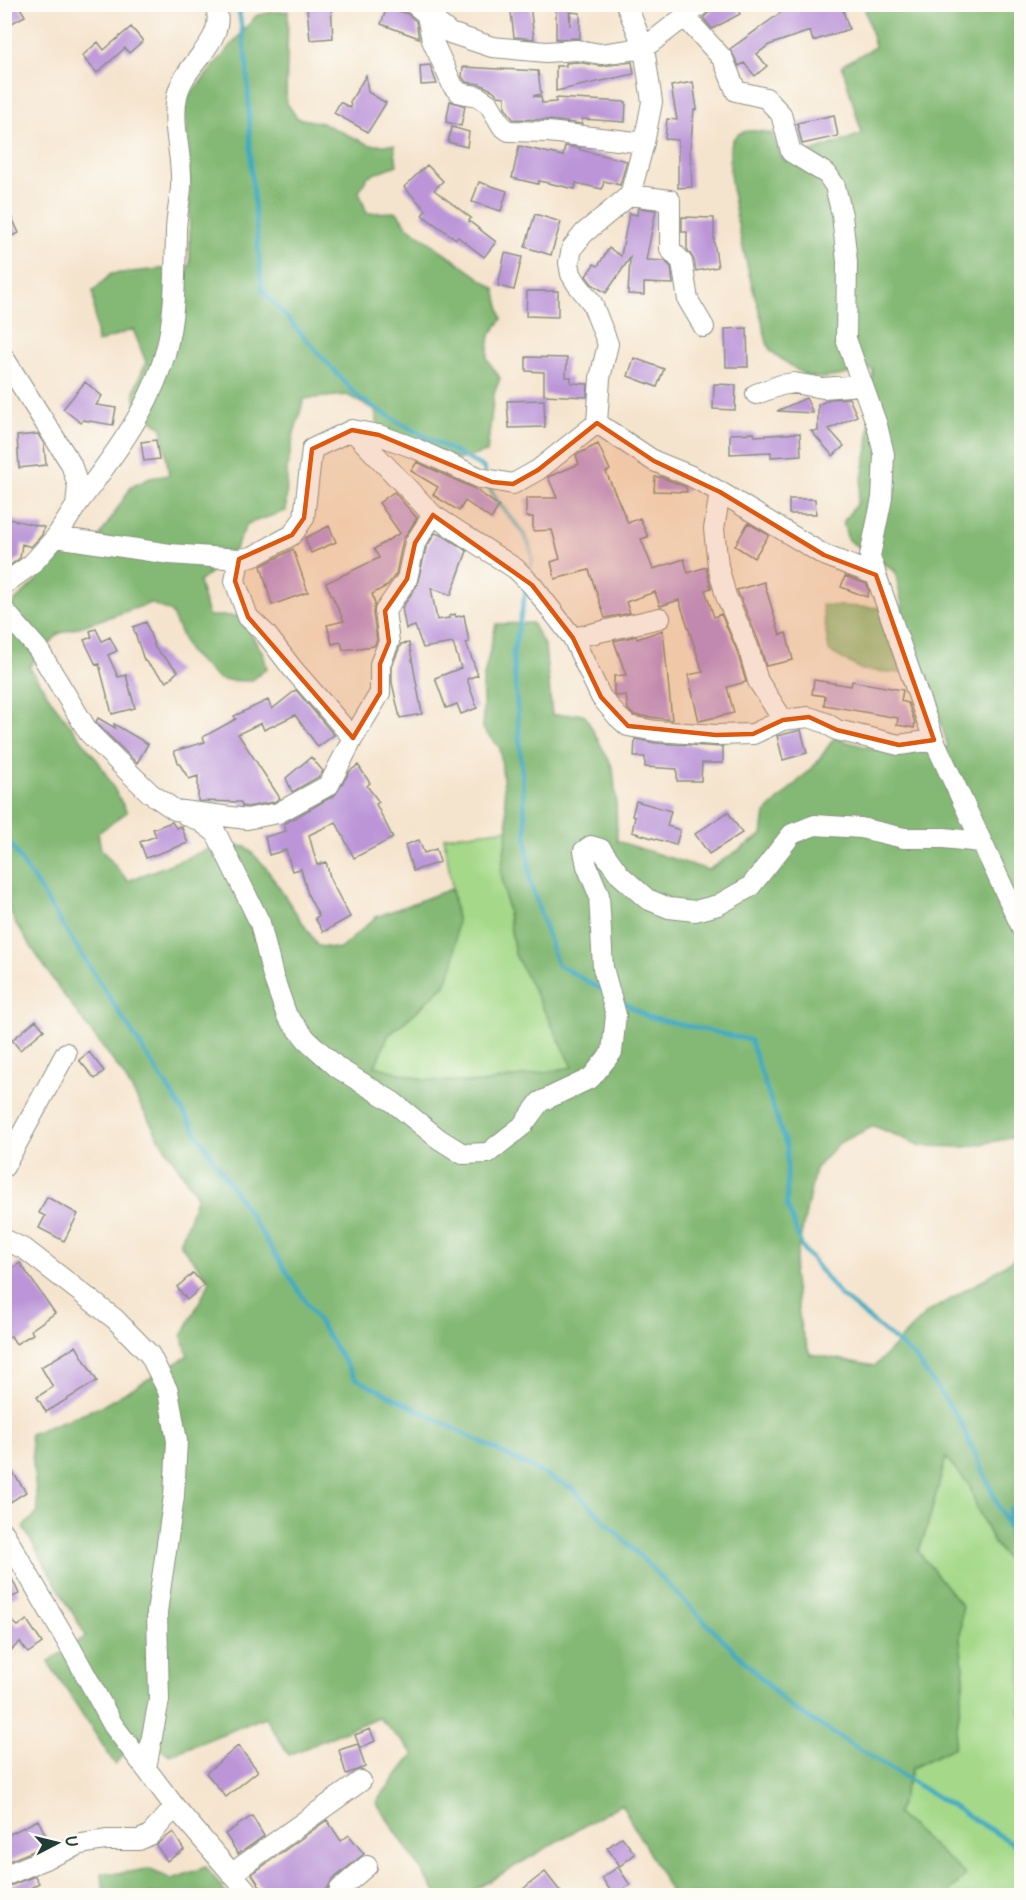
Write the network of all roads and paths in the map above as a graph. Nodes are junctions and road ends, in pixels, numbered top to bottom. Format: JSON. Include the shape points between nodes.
{"nodes":[{"id":1,"x":215,"y":4,"type":"edge"},
{"id":2,"x":626,"y":4,"type":"edge"},
{"id":3,"x":700,"y":4,"type":"edge"},
{"id":4,"x":421,"y":10,"type":"edge"},
{"id":5,"x":684,"y":16,"type":"junction"},
{"id":6,"x":644,"y":48,"type":"junction"},
{"id":7,"x":644,"y":143,"type":"junction"},
{"id":8,"x":630,"y":195,"type":"junction"},
{"id":9,"x":704,"y":327,"type":"dead end"},
{"id":10,"x":4,"y":358,"type":"edge"},
{"id":11,"x":861,"y":385,"type":"junction"},
{"id":12,"x":756,"y":394,"type":"dead end"},
{"id":13,"x":597,"y":423,"type":"junction"},
{"id":14,"x":352,"y":430,"type":"junction"},
{"id":15,"x":720,"y":492,"type":"junction"},
{"id":16,"x":76,"y":506,"type":"junction"},
{"id":17,"x":433,"y":515,"type":"junction"},
{"id":18,"x":56,"y":537,"type":"junction"},
{"id":19,"x":239,"y":559,"type":"junction"},
{"id":20,"x":876,"y":575,"type":"junction"},
{"id":21,"x":4,"y":584,"type":"edge"},
{"id":22,"x":4,"y":610,"type":"edge"},
{"id":23,"x":660,"y":618,"type":"dead end"},
{"id":24,"x":573,"y":638,"type":"junction"},
{"id":25,"x":783,"y":720,"type":"junction"},
{"id":26,"x":353,"y":738,"type":"junction"},
{"id":27,"x":934,"y":740,"type":"junction"},
{"id":28,"x":175,"y":810,"type":"junction"},
{"id":29,"x":980,"y":842,"type":"junction"},
{"id":30,"x":1022,"y":928,"type":"edge"},
{"id":31,"x":66,"y":1053,"type":"dead end"},
{"id":32,"x":4,"y":1167,"type":"edge"},
{"id":33,"x":4,"y":1239,"type":"edge"},
{"id":34,"x":4,"y":1533,"type":"edge"},
{"id":35,"x":146,"y":1768,"type":"junction"},
{"id":36,"x":361,"y":1781,"type":"dead end"},
{"id":37,"x":175,"y":1807,"type":"junction"},
{"id":38,"x":367,"y":1866,"type":"dead end"},
{"id":39,"x":231,"y":1874,"type":"junction"},
{"id":40,"x":4,"y":1876,"type":"edge"},
{"id":41,"x":251,"y":1896,"type":"edge"},
{"id":42,"x":338,"y":1896,"type":"edge"}],
"edges":[{"from":1,"to":16,"type":"street","via":[[220,16],[216,33],[188,70],[177,96],[175,131],[181,184],[175,297],[165,354],[145,405],[124,441]]},
{"from":2,"to":6,"type":"street"},
{"from":3,"to":5,"type":"street"},
{"from":4,"to":6,"type":"street","via":[[450,33],[492,47],[601,54]]},
{"from":4,"to":7,"type":"street","via":[[453,86],[460,93],[477,96],[489,104],[508,131]]},
{"from":5,"to":6,"type":"street"},
{"from":5,"to":11,"type":"street","via":[[723,59],[736,91],[766,98],[781,114],[790,152],[827,174],[834,186],[846,246],[846,339]]},
{"from":6,"to":7,"type":"street","via":[[652,102]]},
{"from":7,"to":8,"type":"street"},
{"from":8,"to":9,"type":"street","via":[[670,200],[669,249],[682,262],[688,300]]},
{"from":8,"to":13,"type":"street","via":[[584,233],[572,248],[568,263],[571,274],[592,303],[608,344],[600,378]]},
{"from":10,"to":16,"type":"street","via":[[71,464],[78,486]]},
{"from":11,"to":12,"type":"street","via":[[823,388],[794,383]]},
{"from":11,"to":20,"type":"street","via":[[884,454],[882,498],[870,556]]},
{"from":13,"to":14,"type":"street","via":[[513,484],[486,480],[417,449]]},
{"from":13,"to":15,"type":"street","via":[[654,461]]},
{"from":14,"to":17,"type":"street"},
{"from":14,"to":19,"type":"street","via":[[312,449],[304,518],[292,535],[252,557]]},
{"from":15,"to":20,"type":"street","via":[[824,555]]},
{"from":15,"to":25,"type":"street","via":[[714,529],[726,596],[758,681]]},
{"from":16,"to":18,"type":"street"},
{"from":17,"to":24,"type":"street","via":[[516,569]]},
{"from":17,"to":26,"type":"street","via":[[415,543],[407,579],[385,611],[389,642],[380,664],[380,693]]},
{"from":18,"to":19,"type":"street","via":[[170,554]]},
{"from":18,"to":21,"type":"street","via":[[32,564]]},
{"from":19,"to":26,"type":"street","via":[[235,581],[248,617],[266,633]]},
{"from":20,"to":27,"type":"street"},
{"from":22,"to":28,"type":"street","via":[[38,649],[89,733],[143,787]]},
{"from":23,"to":24,"type":"street"},
{"from":24,"to":25,"type":"street","via":[[601,697],[628,726],[716,735],[753,734]]},
{"from":25,"to":27,"type":"street","via":[[809,717],[837,730],[899,745]]},
{"from":26,"to":28,"type":"street","via":[[329,784],[278,813],[247,819]]},
{"from":27,"to":29,"type":"street"},
{"from":28,"to":29,"type":"street","via":[[216,833],[260,922],[287,1016],[307,1040],[338,1068],[393,1102],[463,1154],[488,1153],[522,1126],[540,1102],[591,1078],[612,1052],[616,1015],[603,968],[599,896],[584,852],[591,846],[601,849],[620,875],[646,899],[669,908],[695,911],[718,905],[750,887],[792,834],[814,825],[861,828],[904,838]]},
{"from":29,"to":30,"type":"street"},
{"from":31,"to":32,"type":"street"},
{"from":33,"to":35,"type":"street","via":[[26,1250],[115,1319],[150,1354],[168,1391],[177,1441],[175,1485],[157,1612],[159,1700]]},
{"from":34,"to":35,"type":"street","via":[[113,1725]]},
{"from":35,"to":37,"type":"street"},
{"from":36,"to":39,"type":"street"},
{"from":37,"to":39,"type":"street"},
{"from":37,"to":40,"type":"street","via":[[150,1835],[81,1844]]},
{"from":38,"to":42,"type":"street","via":[[340,1889]]},
{"from":39,"to":41,"type":"street"}]}
